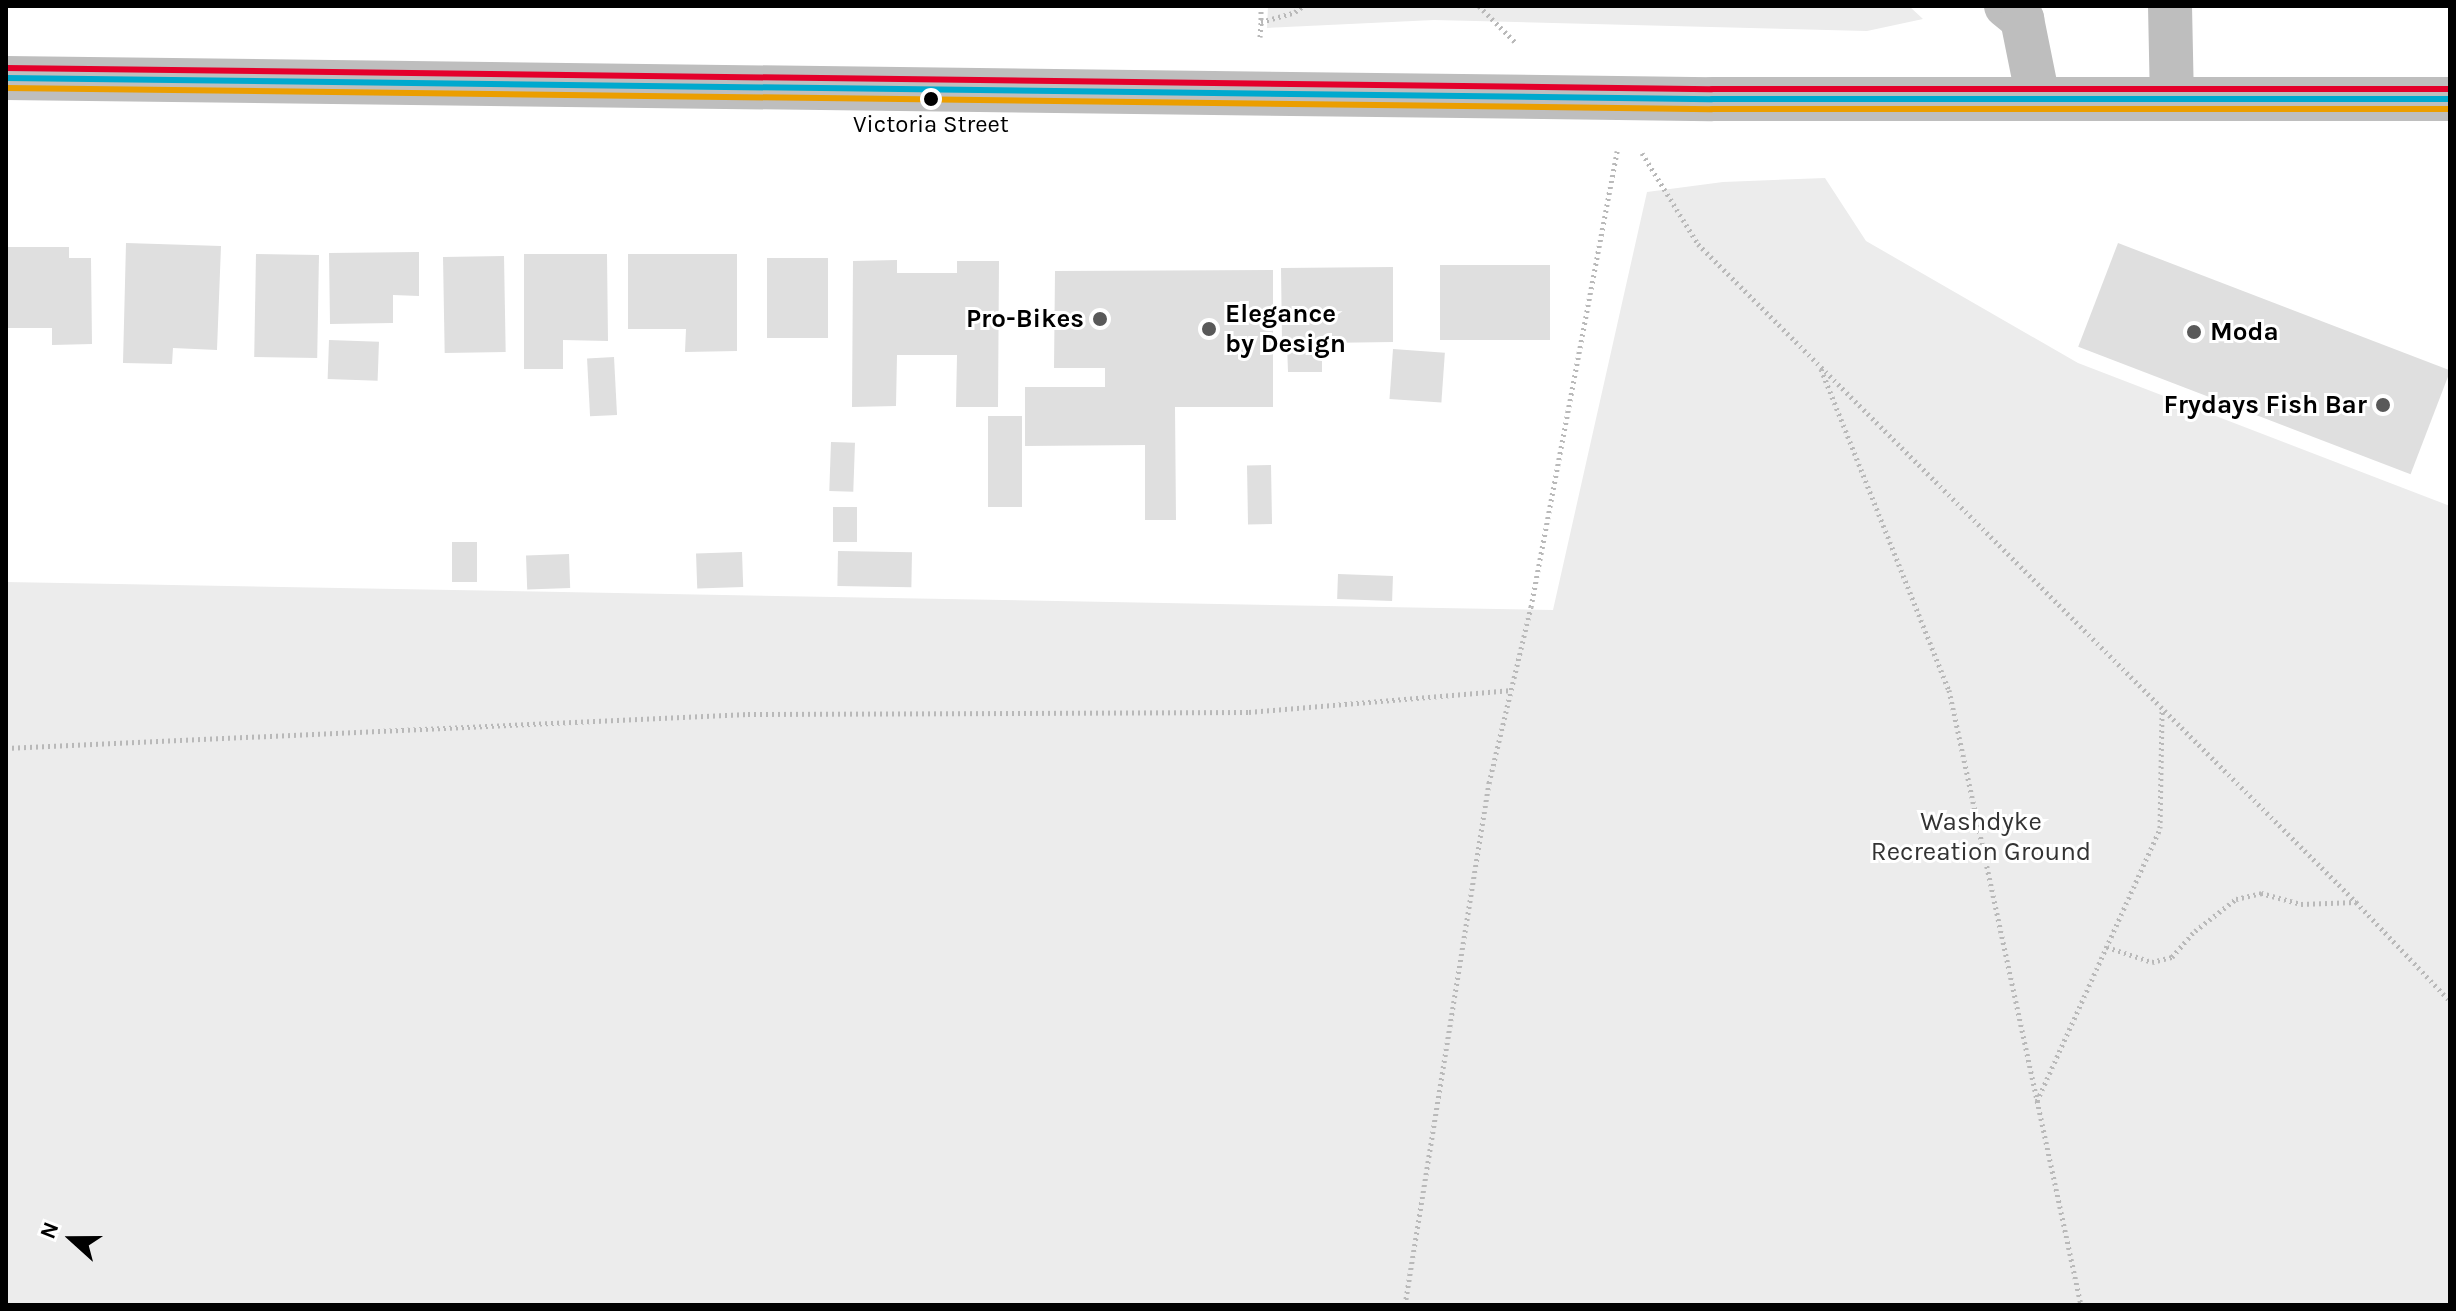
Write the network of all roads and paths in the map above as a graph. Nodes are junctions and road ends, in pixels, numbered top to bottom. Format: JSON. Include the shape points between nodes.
{"nodes":[{"id":1,"x":1261,"y":6,"type":"edge"},
{"id":2,"x":1303,"y":6,"type":"edge"},
{"id":3,"x":1479,"y":6,"type":"edge"},
{"id":4,"x":2006,"y":6,"type":"edge"},
{"id":5,"x":2170,"y":6,"type":"edge"},
{"id":6,"x":1516,"y":42,"type":"dead end"},
{"id":7,"x":6,"y":78,"type":"edge"},
{"id":8,"x":1617,"y":98,"type":"junction"},
{"id":9,"x":2038,"y":98,"type":"junction"},
{"id":10,"x":2172,"y":99,"type":"junction"},
{"id":11,"x":2450,"y":99,"type":"edge"},
{"id":12,"x":1819,"y":365,"type":"junction"},
{"id":13,"x":1509,"y":690,"type":"junction"},
{"id":14,"x":2162,"y":709,"type":"junction"},
{"id":15,"x":6,"y":748,"type":"edge"},
{"id":16,"x":2356,"y":902,"type":"junction"},
{"id":17,"x":2107,"y":947,"type":"junction"},
{"id":18,"x":2450,"y":1001,"type":"edge"},
{"id":19,"x":2037,"y":1102,"type":"junction"},
{"id":20,"x":1405,"y":1305,"type":"edge"},
{"id":21,"x":2081,"y":1305,"type":"edge"}],
"edges":[{"from":1,"to":2,"type":"path","via":[[1261,22]]},
{"from":3,"to":6,"type":"path"},
{"from":4,"to":9,"type":"street","via":[[2022,19]]},
{"from":5,"to":10,"type":"street"},
{"from":7,"to":8,"type":"street"},
{"from":8,"to":9,"type":"street"},
{"from":8,"to":12,"type":"path","via":[[1644,159],[1698,244]]},
{"from":8,"to":13,"type":"path","via":[[1617,160],[1531,607]]},
{"from":9,"to":10,"type":"street"},
{"from":10,"to":11,"type":"street"},
{"from":12,"to":14,"type":"path"},
{"from":12,"to":19,"type":"path","via":[[1949,690]]},
{"from":13,"to":15,"type":"path","via":[[1249,712],[748,714]]},
{"from":13,"to":20,"type":"path","via":[[1489,783]]},
{"from":14,"to":16,"type":"path"},
{"from":14,"to":17,"type":"path","via":[[2160,828]]},
{"from":16,"to":17,"type":"path","via":[[2301,904],[2261,893],[2236,899],[2172,957],[2152,962]]},
{"from":16,"to":18,"type":"path"},
{"from":17,"to":19,"type":"path"},
{"from":19,"to":21,"type":"path"}]}
